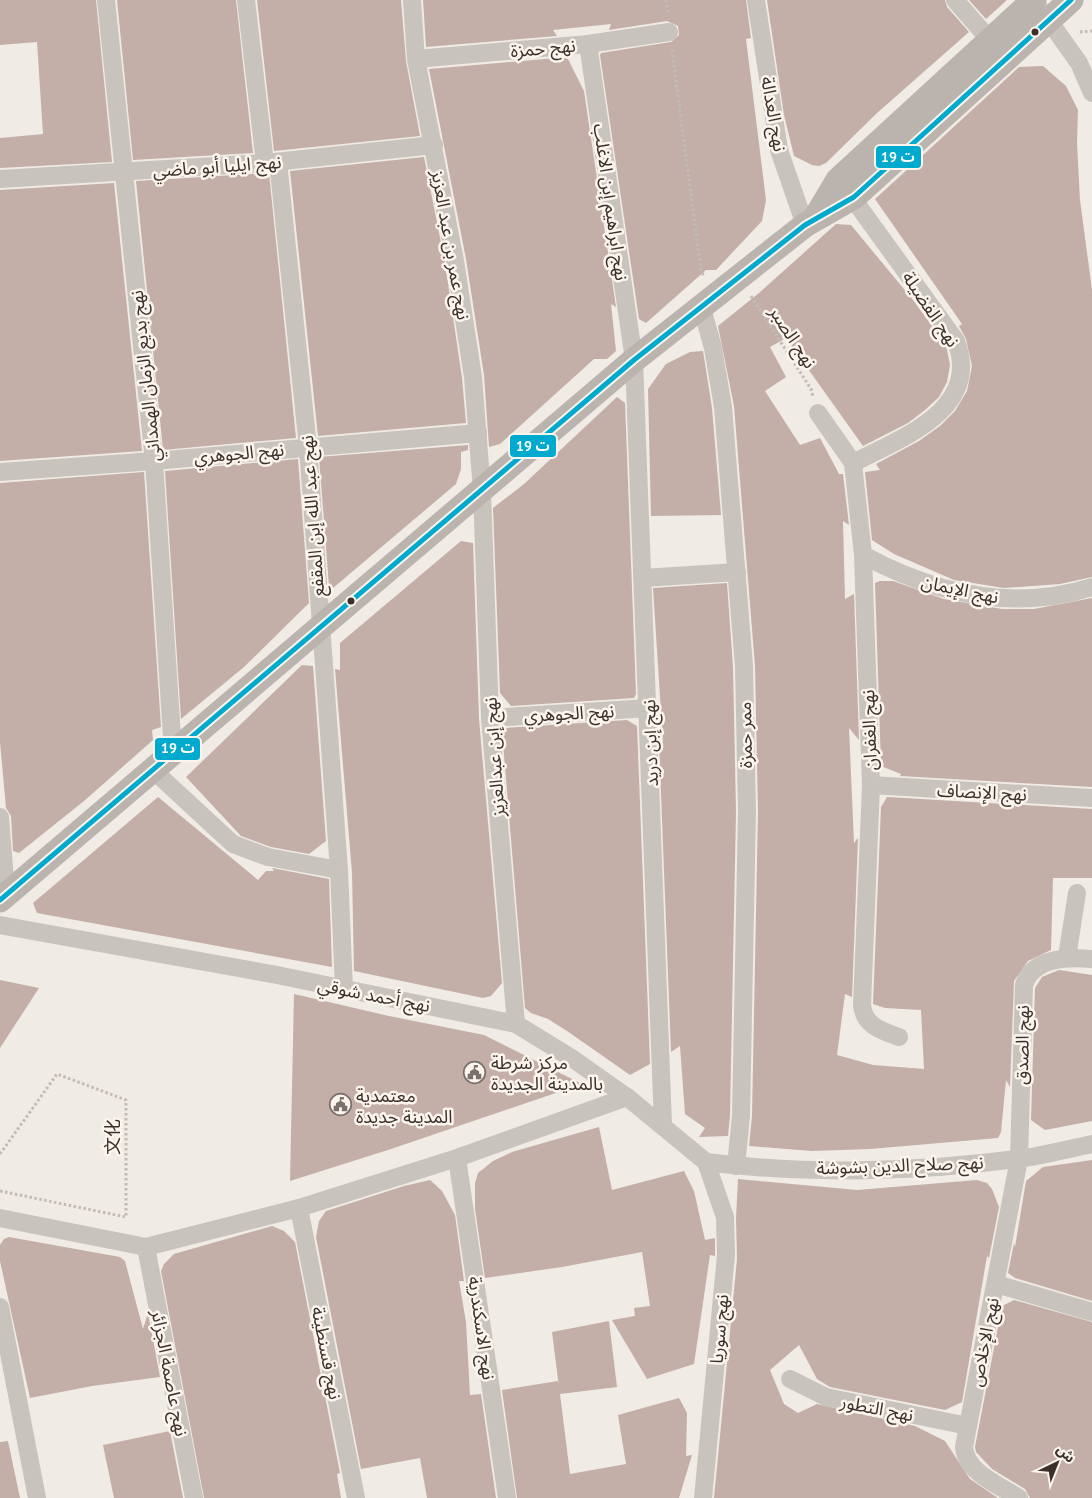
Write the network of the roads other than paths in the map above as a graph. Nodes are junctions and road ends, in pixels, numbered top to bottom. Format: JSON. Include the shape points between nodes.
{"nodes":[{"id":1,"x":106,"y":0,"type":"edge"},
{"id":2,"x":246,"y":0,"type":"edge"},
{"id":3,"x":412,"y":0,"type":"edge"},
{"id":4,"x":756,"y":0,"type":"edge"},
{"id":5,"x":955,"y":0,"type":"edge"},
{"id":6,"x":1033,"y":0,"type":"edge"},
{"id":7,"x":1071,"y":0,"type":"edge"},
{"id":8,"x":1049,"y":19,"type":"junction"},
{"id":9,"x":669,"y":32,"type":"road end"},
{"id":10,"x":989,"y":39,"type":"junction"},
{"id":11,"x":588,"y":44,"type":"junction"},
{"id":12,"x":416,"y":59,"type":"junction"},
{"id":13,"x":1092,"y":93,"type":"edge"},
{"id":14,"x":434,"y":145,"type":"junction"},
{"id":15,"x":272,"y":163,"type":"junction"},
{"id":16,"x":124,"y":172,"type":"junction"},
{"id":17,"x":0,"y":180,"type":"edge"},
{"id":18,"x":846,"y":188,"type":"junction"},
{"id":19,"x":810,"y":222,"type":"junction"},
{"id":20,"x":708,"y":303,"type":"junction"},
{"id":21,"x":634,"y":360,"type":"junction"},
{"id":22,"x":818,"y":413,"type":"road end"},
{"id":23,"x":478,"y":433,"type":"junction"},
{"id":24,"x":308,"y":447,"type":"junction"},
{"id":25,"x":154,"y":461,"type":"junction"},
{"id":26,"x":853,"y":462,"type":"junction"},
{"id":27,"x":0,"y":472,"type":"edge"},
{"id":28,"x":482,"y":490,"type":"junction"},
{"id":29,"x":863,"y":555,"type":"junction"},
{"id":30,"x":737,"y":572,"type":"junction"},
{"id":31,"x":643,"y":578,"type":"junction"},
{"id":32,"x":1092,"y":587,"type":"edge"},
{"id":33,"x":320,"y":630,"type":"junction"},
{"id":34,"x":649,"y":708,"type":"junction"},
{"id":35,"x":490,"y":718,"type":"junction"},
{"id":36,"x":173,"y":752,"type":"junction"},
{"id":37,"x":154,"y":771,"type":"junction"},
{"id":38,"x":871,"y":785,"type":"junction"},
{"id":39,"x":1092,"y":798,"type":"edge"},
{"id":40,"x":0,"y":817,"type":"edge"},
{"id":41,"x":339,"y":870,"type":"junction"},
{"id":42,"x":1077,"y":893,"type":"dead end"},
{"id":43,"x":3,"y":897,"type":"edge"},
{"id":44,"x":0,"y":925,"type":"edge"},
{"id":45,"x":1067,"y":956,"type":"junction"},
{"id":46,"x":1092,"y":959,"type":"edge"},
{"id":47,"x":344,"y":990,"type":"junction"},
{"id":48,"x":516,"y":1024,"type":"junction"},
{"id":49,"x":899,"y":1038,"type":"dead end"},
{"id":50,"x":627,"y":1097,"type":"junction"},
{"id":51,"x":663,"y":1125,"type":"junction"},
{"id":52,"x":1092,"y":1144,"type":"edge"},
{"id":53,"x":457,"y":1158,"type":"junction"},
{"id":54,"x":1019,"y":1159,"type":"junction"},
{"id":55,"x":706,"y":1162,"type":"junction"},
{"id":56,"x":736,"y":1166,"type":"junction"},
{"id":57,"x":299,"y":1208,"type":"junction"},
{"id":58,"x":0,"y":1218,"type":"edge"},
{"id":59,"x":146,"y":1247,"type":"junction"},
{"id":60,"x":996,"y":1284,"type":"junction"},
{"id":61,"x":0,"y":1307,"type":"edge"},
{"id":62,"x":1092,"y":1312,"type":"edge"},
{"id":63,"x":790,"y":1379,"type":"dead end"},
{"id":64,"x":968,"y":1426,"type":"junction"},
{"id":65,"x":37,"y":1498,"type":"edge"},
{"id":66,"x":194,"y":1498,"type":"edge"},
{"id":67,"x":356,"y":1498,"type":"edge"},
{"id":68,"x":507,"y":1498,"type":"edge"},
{"id":69,"x":703,"y":1498,"type":"edge"},
{"id":70,"x":1020,"y":1498,"type":"edge"}],
"edges":[{"from":1,"to":16,"type":"street","name":"نهج بديع الزمان الهمداني"},
{"from":2,"to":15,"type":"street","name":"نهج عبد الله إبن المقفع"},
{"from":3,"to":12,"type":"street","name":"نهج عمر بن عبد العزيز"},
{"from":4,"to":19,"type":"street","name":"نهج العدالة","via":[[779,150]]},
{"from":5,"to":10,"type":"street"},
{"from":6,"to":8,"type":"street"},
{"from":6,"to":10,"type":"main road"},
{"from":7,"to":8,"type":"main road"},
{"from":8,"to":13,"type":"street","via":[[1079,63]]},
{"from":8,"to":18,"type":"main road"},
{"from":9,"to":11,"type":"street","name":"نهج حمزة"},
{"from":10,"to":18,"type":"main road"},
{"from":11,"to":12,"type":"street","name":"نهج حمزة"},
{"from":11,"to":21,"type":"street","name":"نهج ابراهيم إبن الاغلب"},
{"from":12,"to":14,"type":"street","name":"نهج عمر بن عبد العزيز"},
{"from":14,"to":15,"type":"street","name":"نهج ايليا أبو ماضي"},
{"from":14,"to":23,"type":"street","name":"نهج عمر بن عبد العزيز","via":[[464,313]]},
{"from":15,"to":16,"type":"street","name":"نهج ايليا أبو ماضي"},
{"from":15,"to":24,"type":"street","name":"نهج عبد الله إبن المقفع"},
{"from":16,"to":17,"type":"street","name":"نهج ايليا أبو ماضي"},
{"from":16,"to":25,"type":"street","name":"نهج بديع الزمان الهمداني"},
{"from":18,"to":19,"type":"main road"},
{"from":18,"to":26,"type":"street","name":"نهج الفضيلة","via":[[956,341],[962,368],[955,393],[936,417]]},
{"from":19,"to":20,"type":"main road"},
{"from":20,"to":21,"type":"main road"},
{"from":20,"to":30,"type":"street","name":"ممر حمزة","via":[[723,408]]},
{"from":21,"to":28,"type":"main road"},
{"from":21,"to":31,"type":"street","name":"نهج إبن دريد"},
{"from":22,"to":26,"type":"street","name":"نهج الغفران"},
{"from":23,"to":24,"type":"street","name":"نهج الجوهري"},
{"from":23,"to":28,"type":"street","name":"نهج عمر بن عبد العزيز"},
{"from":24,"to":25,"type":"street","name":"نهج الجوهري"},
{"from":24,"to":33,"type":"street","name":"نهج عبد الله إبن المقفع"},
{"from":25,"to":27,"type":"street","name":"نهج الجوهري"},
{"from":25,"to":36,"type":"street","name":"نهج بديع الزمان الهمداني"},
{"from":26,"to":29,"type":"street","name":"نهج الغفران"},
{"from":28,"to":33,"type":"main road"},
{"from":28,"to":35,"type":"street","name":"نهج إبن عبدالعزيز"},
{"from":29,"to":32,"type":"street","name":"نهج الإيمان","via":[[929,584],[998,599],[1037,598]]},
{"from":29,"to":38,"type":"street","name":"نهج الغفران"},
{"from":30,"to":31,"type":"street"},
{"from":30,"to":56,"type":"street","name":"ممر حمزة","via":[[744,666],[747,811],[741,1116]]},
{"from":31,"to":34,"type":"street","name":"نهج إبن دريد"},
{"from":33,"to":36,"type":"main road"},
{"from":33,"to":41,"type":"street","name":"نهج عبد الله إبن المقفع"},
{"from":34,"to":35,"type":"street","name":"نهج الجوهري"},
{"from":34,"to":51,"type":"street","name":"نهج إبن دريد"},
{"from":35,"to":48,"type":"street","name":"نهج إبن عبدالعزيز"},
{"from":36,"to":37,"type":"main road"},
{"from":37,"to":41,"type":"street","via":[[233,844],[268,857]]},
{"from":37,"to":43,"type":"main road"},
{"from":38,"to":39,"type":"street","name":"نهج الإنصاف"},
{"from":38,"to":49,"type":"street","name":"نهج الغفران","via":[[862,1005],[864,1015],[872,1025]]},
{"from":40,"to":43,"type":"street"},
{"from":41,"to":47,"type":"street","name":"نهج عبد الله إبن المقفع"},
{"from":42,"to":45,"type":"street"},
{"from":44,"to":47,"type":"street","name":"نهج أحمد شوقي"},
{"from":45,"to":46,"type":"street","name":"نهج الصدق"},
{"from":45,"to":54,"type":"street","name":"نهج الصدق","via":[[1039,966],[1024,985]]},
{"from":47,"to":48,"type":"street","name":"نهج أحمد شوقي"},
{"from":48,"to":50,"type":"street","name":"نهج أحمد شوقي","via":[[574,1059]]},
{"from":50,"to":51,"type":"street","name":"نهج أحمد شوقي"},
{"from":50,"to":53,"type":"street"},
{"from":51,"to":55,"type":"street","name":"نهج أحمد شوقي"},
{"from":52,"to":54,"type":"street","name":"نهج صلاح الدين بشوشة"},
{"from":53,"to":57,"type":"street"},
{"from":53,"to":68,"type":"street","name":"نهج الاسكندرية"},
{"from":54,"to":56,"type":"street","name":"نهج صلاح الدين بشوشة","via":[[882,1169]]},
{"from":54,"to":60,"type":"street","name":"نهج الإخلاص"},
{"from":55,"to":56,"type":"street","name":"نهج صلاح الدين بشوشة"},
{"from":55,"to":69,"type":"street","name":"نهج سوريا","via":[[724,1217],[726,1255]]},
{"from":57,"to":59,"type":"street"},
{"from":57,"to":67,"type":"street","name":"نهج قسنطينة"},
{"from":58,"to":59,"type":"street"},
{"from":59,"to":66,"type":"street","name":"نهج عاصمة الجزائر"},
{"from":60,"to":62,"type":"street"},
{"from":60,"to":64,"type":"street","name":"نهج الإخلاص"},
{"from":61,"to":65,"type":"street"},
{"from":63,"to":64,"type":"street","name":"نهج التطور","via":[[826,1397]]},
{"from":64,"to":70,"type":"street","name":"نهج الإخلاص","via":[[964,1452],[972,1467]]}]}
